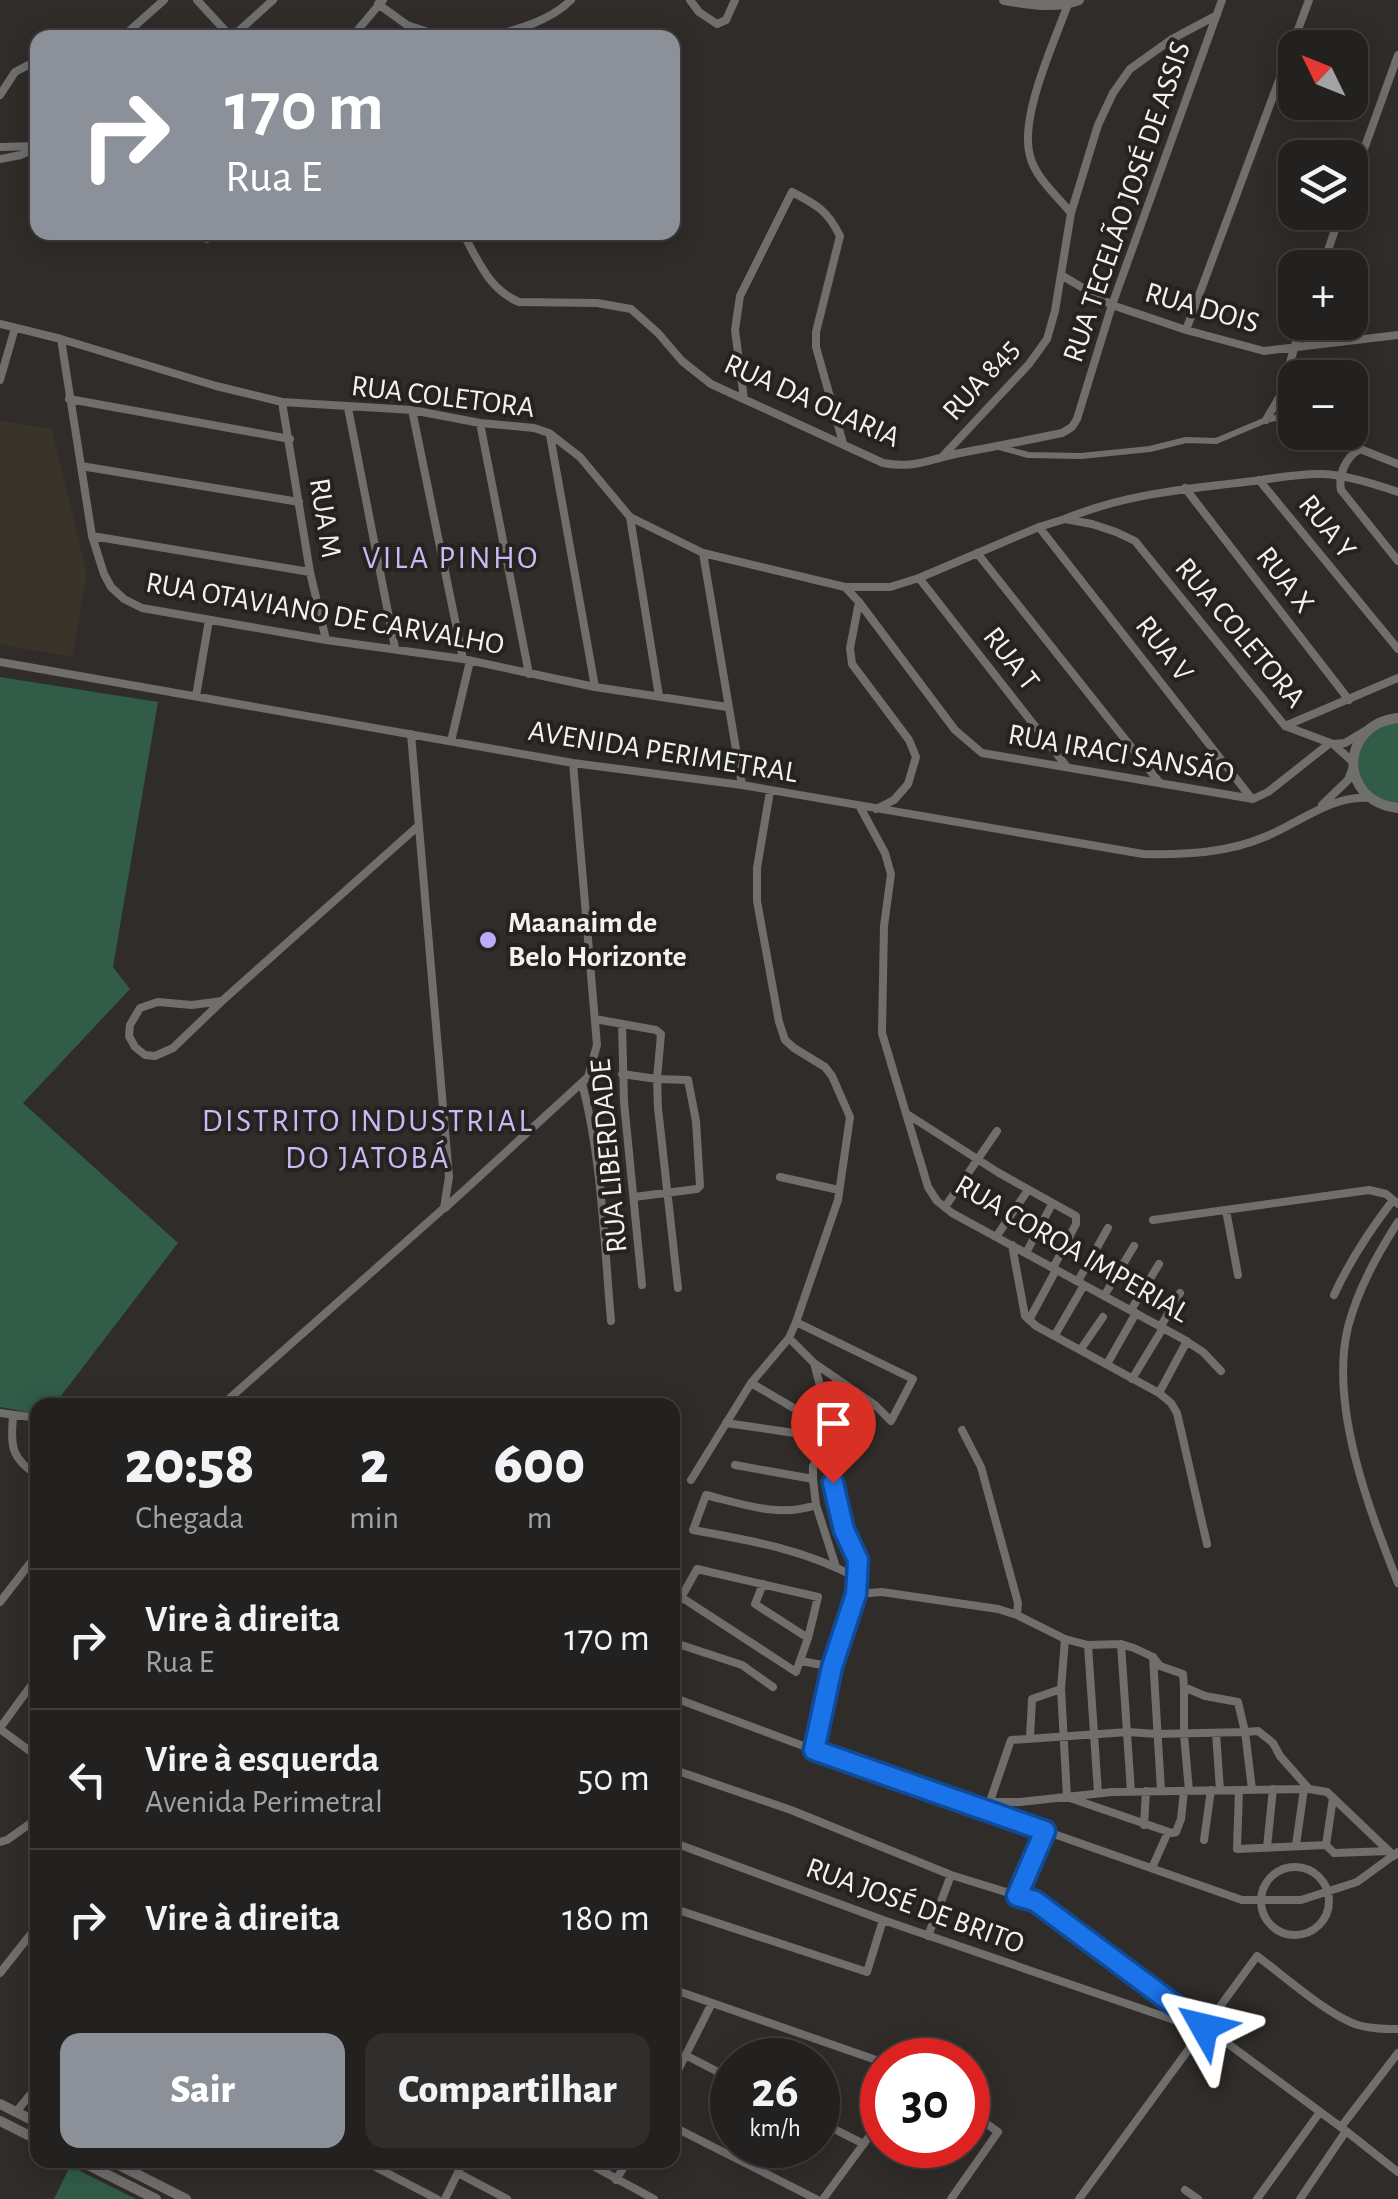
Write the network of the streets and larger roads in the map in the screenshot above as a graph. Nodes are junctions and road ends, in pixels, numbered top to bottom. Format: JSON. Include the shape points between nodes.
{"nodes":[{"id":1,"x":164,"y":0,"type":"edge"},
{"id":2,"x":198,"y":0,"type":"edge"},
{"id":3,"x":272,"y":0,"type":"edge"},
{"id":4,"x":571,"y":0,"type":"edge"},
{"id":5,"x":690,"y":0,"type":"edge"},
{"id":6,"x":1004,"y":0,"type":"edge"},
{"id":7,"x":1222,"y":0,"type":"edge"},
{"id":8,"x":1309,"y":0,"type":"edge"},
{"id":9,"x":380,"y":2,"type":"edge"},
{"id":10,"x":1074,"y":2,"type":"edge"},
{"id":11,"x":734,"y":5,"type":"edge"},
{"id":12,"x":1216,"y":15,"type":"junction"},
{"id":13,"x":130,"y":30,"type":"edge"},
{"id":14,"x":226,"y":30,"type":"edge"},
{"id":15,"x":240,"y":30,"type":"edge"},
{"id":16,"x":357,"y":30,"type":"edge"},
{"id":17,"x":424,"y":30,"type":"edge"},
{"id":18,"x":516,"y":30,"type":"edge"},
{"id":19,"x":1398,"y":55,"type":"edge"},
{"id":20,"x":30,"y":64,"type":"edge"},
{"id":21,"x":0,"y":96,"type":"edge"},
{"id":22,"x":1367,"y":140,"type":"edge"},
{"id":23,"x":30,"y":146,"type":"edge"},
{"id":24,"x":0,"y":147,"type":"edge"},
{"id":25,"x":30,"y":150,"type":"edge"},
{"id":26,"x":0,"y":160,"type":"edge"},
{"id":27,"x":1071,"y":213,"type":"junction"},
{"id":28,"x":467,"y":240,"type":"edge"},
{"id":29,"x":1061,"y":275,"type":"junction"},
{"id":30,"x":1112,"y":305,"type":"junction"},
{"id":31,"x":0,"y":324,"type":"edge"},
{"id":32,"x":14,"y":328,"type":"junction"},
{"id":33,"x":1186,"y":330,"type":"junction"},
{"id":34,"x":1398,"y":336,"type":"edge"},
{"id":35,"x":61,"y":338,"type":"junction"},
{"id":36,"x":1295,"y":340,"type":"edge"},
{"id":37,"x":1292,"y":348,"type":"junction"},
{"id":38,"x":0,"y":380,"type":"edge"},
{"id":39,"x":69,"y":399,"type":"junction"},
{"id":40,"x":744,"y":399,"type":"junction"},
{"id":41,"x":282,"y":402,"type":"junction"},
{"id":42,"x":348,"y":408,"type":"junction"},
{"id":43,"x":412,"y":410,"type":"junction"},
{"id":44,"x":1278,"y":418,"type":"edge"},
{"id":45,"x":1077,"y":419,"type":"joint"},
{"id":46,"x":1266,"y":420,"type":"junction"},
{"id":47,"x":480,"y":423,"type":"junction"},
{"id":48,"x":549,"y":433,"type":"junction"},
{"id":49,"x":290,"y":439,"type":"junction"},
{"id":50,"x":842,"y":443,"type":"junction"},
{"id":51,"x":997,"y":446,"type":"junction"},
{"id":52,"x":1355,"y":451,"type":"joint"},
{"id":53,"x":942,"y":457,"type":"junction"},
{"id":54,"x":1398,"y":464,"type":"edge"},
{"id":55,"x":81,"y":466,"type":"junction"},
{"id":56,"x":1340,"y":477,"type":"junction"},
{"id":57,"x":1259,"y":480,"type":"junction"},
{"id":58,"x":1185,"y":488,"type":"junction"},
{"id":59,"x":1398,"y":492,"type":"edge"},
{"id":60,"x":299,"y":502,"type":"junction"},
{"id":61,"x":630,"y":517,"type":"junction"},
{"id":62,"x":1065,"y":519,"type":"junction"},
{"id":63,"x":1039,"y":526,"type":"junction"},
{"id":64,"x":92,"y":536,"type":"junction"},
{"id":65,"x":703,"y":553,"type":"junction"},
{"id":66,"x":977,"y":553,"type":"junction"},
{"id":67,"x":1398,"y":561,"type":"edge"},
{"id":68,"x":310,"y":572,"type":"junction"},
{"id":69,"x":919,"y":578,"type":"junction"},
{"id":70,"x":845,"y":588,"type":"junction"},
{"id":71,"x":859,"y":602,"type":"junction"},
{"id":72,"x":209,"y":620,"type":"junction"},
{"id":73,"x":326,"y":640,"type":"junction"},
{"id":74,"x":395,"y":648,"type":"junction"},
{"id":75,"x":1398,"y":649,"type":"edge"},
{"id":76,"x":466,"y":660,"type":"junction"},
{"id":77,"x":0,"y":662,"type":"edge"},
{"id":78,"x":529,"y":674,"type":"junction"},
{"id":79,"x":1398,"y":678,"type":"edge"},
{"id":80,"x":594,"y":686,"type":"junction"},
{"id":81,"x":196,"y":696,"type":"junction"},
{"id":82,"x":659,"y":696,"type":"junction"},
{"id":83,"x":1349,"y":700,"type":"junction"},
{"id":84,"x":728,"y":708,"type":"junction"},
{"id":85,"x":1398,"y":718,"type":"edge"},
{"id":86,"x":1285,"y":726,"type":"junction"},
{"id":87,"x":1369,"y":728,"type":"junction"},
{"id":88,"x":410,"y":734,"type":"junction"},
{"id":89,"x":450,"y":741,"type":"junction"},
{"id":90,"x":1332,"y":744,"type":"junction"},
{"id":91,"x":573,"y":763,"type":"junction"},
{"id":92,"x":1353,"y":764,"type":"junction"},
{"id":93,"x":1068,"y":769,"type":"junction"},
{"id":94,"x":1159,"y":782,"type":"junction"},
{"id":95,"x":742,"y":785,"type":"junction"},
{"id":96,"x":770,"y":790,"type":"junction"},
{"id":97,"x":1370,"y":798,"type":"junction"},
{"id":98,"x":1253,"y":799,"type":"junction"},
{"id":99,"x":860,"y":806,"type":"junction"},
{"id":100,"x":1398,"y":808,"type":"edge"},
{"id":101,"x":876,"y":809,"type":"junction"},
{"id":102,"x":1314,"y":812,"type":"junction"},
{"id":103,"x":417,"y":828,"type":"junction"},
{"id":104,"x":222,"y":1000,"type":"junction"},
{"id":105,"x":595,"y":1018,"type":"junction"},
{"id":106,"x":622,"y":1024,"type":"junction"},
{"id":107,"x":622,"y":1074,"type":"junction"},
{"id":108,"x":657,"y":1079,"type":"junction"},
{"id":109,"x":582,"y":1082,"type":"junction"},
{"id":110,"x":907,"y":1114,"type":"junction"},
{"id":111,"x":997,"y":1130,"type":"dead end"},
{"id":112,"x":976,"y":1158,"type":"junction"},
{"id":113,"x":780,"y":1178,"type":"dead end"},
{"id":114,"x":839,"y":1190,"type":"junction"},
{"id":115,"x":1028,"y":1190,"type":"junction"},
{"id":116,"x":668,"y":1192,"type":"junction"},
{"id":117,"x":634,"y":1197,"type":"junction"},
{"id":118,"x":1396,"y":1202,"type":"edge"},
{"id":119,"x":1052,"y":1204,"type":"junction"},
{"id":120,"x":944,"y":1207,"type":"junction"},
{"id":121,"x":444,"y":1208,"type":"junction"},
{"id":122,"x":1226,"y":1210,"type":"junction"},
{"id":123,"x":1153,"y":1220,"type":"dead end"},
{"id":124,"x":1398,"y":1222,"type":"edge"},
{"id":125,"x":1108,"y":1228,"type":"dead end"},
{"id":126,"x":996,"y":1236,"type":"junction"},
{"id":127,"x":1012,"y":1246,"type":"junction"},
{"id":128,"x":1134,"y":1246,"type":"dead end"},
{"id":129,"x":1026,"y":1253,"type":"junction"},
{"id":130,"x":1160,"y":1264,"type":"dead end"},
{"id":131,"x":1054,"y":1268,"type":"junction"},
{"id":132,"x":1238,"y":1276,"type":"dead end"},
{"id":133,"x":1081,"y":1283,"type":"junction"},
{"id":134,"x":642,"y":1285,"type":"dead end"},
{"id":135,"x":678,"y":1288,"type":"dead end"},
{"id":136,"x":1180,"y":1293,"type":"dead end"},
{"id":137,"x":1334,"y":1295,"type":"dead end"},
{"id":138,"x":1104,"y":1296,"type":"junction"},
{"id":139,"x":1134,"y":1312,"type":"junction"},
{"id":140,"x":1103,"y":1317,"type":"dead end"},
{"id":141,"x":1029,"y":1320,"type":"junction"},
{"id":142,"x":610,"y":1321,"type":"dead end"},
{"id":143,"x":796,"y":1322,"type":"junction"},
{"id":144,"x":1162,"y":1327,"type":"junction"},
{"id":145,"x":1055,"y":1336,"type":"junction"},
{"id":146,"x":789,"y":1338,"type":"junction"},
{"id":147,"x":1187,"y":1341,"type":"junction"},
{"id":148,"x":1081,"y":1349,"type":"junction"},
{"id":149,"x":814,"y":1363,"type":"junction"},
{"id":150,"x":1108,"y":1364,"type":"junction"},
{"id":151,"x":1221,"y":1370,"type":"dead end"},
{"id":152,"x":1132,"y":1379,"type":"junction"},
{"id":153,"x":751,"y":1382,"type":"junction"},
{"id":154,"x":1158,"y":1393,"type":"junction"},
{"id":155,"x":230,"y":1398,"type":"edge"},
{"id":156,"x":797,"y":1410,"type":"dead end"},
{"id":157,"x":0,"y":1413,"type":"edge"},
{"id":158,"x":14,"y":1415,"type":"junction"},
{"id":159,"x":30,"y":1417,"type":"edge"},
{"id":160,"x":726,"y":1423,"type":"junction"},
{"id":161,"x":962,"y":1430,"type":"dead end"},
{"id":162,"x":828,"y":1442,"type":"junction"},
{"id":163,"x":735,"y":1465,"type":"dead end"},
{"id":164,"x":30,"y":1470,"type":"edge"},
{"id":165,"x":812,"y":1479,"type":"junction"},
{"id":166,"x":691,"y":1480,"type":"dead end"},
{"id":167,"x":816,"y":1506,"type":"junction"},
{"id":168,"x":1207,"y":1544,"type":"dead end"},
{"id":169,"x":30,"y":1563,"type":"edge"},
{"id":170,"x":836,"y":1566,"type":"junction"},
{"id":171,"x":857,"y":1578,"type":"junction"},
{"id":172,"x":1398,"y":1583,"type":"edge"},
{"id":173,"x":763,"y":1584,"type":"junction"},
{"id":174,"x":856,"y":1594,"type":"junction"},
{"id":175,"x":681,"y":1597,"type":"joint"},
{"id":176,"x":0,"y":1602,"type":"edge"},
{"id":177,"x":1017,"y":1615,"type":"junction"},
{"id":178,"x":808,"y":1638,"type":"junction"},
{"id":179,"x":1065,"y":1639,"type":"junction"},
{"id":180,"x":1121,"y":1644,"type":"junction"},
{"id":181,"x":680,"y":1645,"type":"edge"},
{"id":182,"x":1088,"y":1645,"type":"junction"},
{"id":183,"x":1153,"y":1658,"type":"junction"},
{"id":184,"x":800,"y":1660,"type":"junction"},
{"id":185,"x":832,"y":1667,"type":"junction"},
{"id":186,"x":30,"y":1687,"type":"edge"},
{"id":187,"x":774,"y":1687,"type":"dead end"},
{"id":188,"x":1184,"y":1687,"type":"junction"},
{"id":189,"x":1061,"y":1689,"type":"junction"},
{"id":190,"x":680,"y":1700,"type":"edge"},
{"id":191,"x":0,"y":1728,"type":"edge"},
{"id":192,"x":1128,"y":1732,"type":"junction"},
{"id":193,"x":1244,"y":1732,"type":"junction"},
{"id":194,"x":1216,"y":1733,"type":"junction"},
{"id":195,"x":1158,"y":1734,"type":"junction"},
{"id":196,"x":1184,"y":1734,"type":"junction"},
{"id":197,"x":1095,"y":1735,"type":"junction"},
{"id":198,"x":1064,"y":1736,"type":"junction"},
{"id":199,"x":1030,"y":1738,"type":"junction"},
{"id":200,"x":814,"y":1750,"type":"junction"},
{"id":201,"x":30,"y":1751,"type":"edge"},
{"id":202,"x":680,"y":1772,"type":"edge"},
{"id":203,"x":1274,"y":1789,"type":"junction"},
{"id":204,"x":1307,"y":1789,"type":"junction"},
{"id":205,"x":1216,"y":1790,"type":"junction"},
{"id":206,"x":1239,"y":1790,"type":"junction"},
{"id":207,"x":1252,"y":1790,"type":"junction"},
{"id":208,"x":1146,"y":1791,"type":"junction"},
{"id":209,"x":1161,"y":1791,"type":"junction"},
{"id":210,"x":1187,"y":1791,"type":"junction"},
{"id":211,"x":1131,"y":1792,"type":"junction"},
{"id":212,"x":1098,"y":1793,"type":"junction"},
{"id":213,"x":1067,"y":1797,"type":"junction"},
{"id":214,"x":1333,"y":1798,"type":"junction"},
{"id":215,"x":989,"y":1806,"type":"junction"},
{"id":216,"x":30,"y":1824,"type":"edge"},
{"id":217,"x":1144,"y":1825,"type":"junction"},
{"id":218,"x":1045,"y":1831,"type":"junction"},
{"id":219,"x":1171,"y":1832,"type":"junction"},
{"id":220,"x":1204,"y":1840,"type":"dead end"},
{"id":221,"x":0,"y":1842,"type":"edge"},
{"id":222,"x":680,"y":1845,"type":"edge"},
{"id":223,"x":1296,"y":1845,"type":"junction"},
{"id":224,"x":1326,"y":1845,"type":"junction"},
{"id":225,"x":1267,"y":1847,"type":"junction"},
{"id":226,"x":1394,"y":1853,"type":"edge"},
{"id":227,"x":1152,"y":1868,"type":"junction"},
{"id":228,"x":951,"y":1874,"type":"junction"},
{"id":229,"x":1328,"y":1892,"type":"junction"},
{"id":230,"x":1017,"y":1896,"type":"junction"},
{"id":231,"x":1261,"y":1902,"type":"junction"},
{"id":232,"x":680,"y":1911,"type":"edge"},
{"id":233,"x":882,"y":1920,"type":"junction"},
{"id":234,"x":30,"y":1935,"type":"edge"},
{"id":235,"x":928,"y":1936,"type":"junction"},
{"id":236,"x":0,"y":1973,"type":"edge"},
{"id":237,"x":680,"y":1992,"type":"edge"},
{"id":238,"x":712,"y":2003,"type":"junction"},
{"id":239,"x":1202,"y":2026,"type":"junction"},
{"id":240,"x":1398,"y":2030,"type":"edge"},
{"id":241,"x":1398,"y":2053,"type":"edge"},
{"id":242,"x":860,"y":2054,"type":"edge"},
{"id":243,"x":687,"y":2056,"type":"junction"},
{"id":244,"x":710,"y":2067,"type":"edge"},
{"id":245,"x":680,"y":2068,"type":"edge"},
{"id":246,"x":30,"y":2095,"type":"edge"},
{"id":247,"x":0,"y":2104,"type":"edge"},
{"id":248,"x":16,"y":2112,"type":"junction"},
{"id":249,"x":1320,"y":2112,"type":"junction"},
{"id":250,"x":30,"y":2120,"type":"edge"},
{"id":251,"x":0,"y":2121,"type":"edge"},
{"id":252,"x":1344,"y":2129,"type":"junction"},
{"id":253,"x":680,"y":2130,"type":"edge"},
{"id":254,"x":30,"y":2136,"type":"edge"},
{"id":255,"x":860,"y":2149,"type":"edge"},
{"id":256,"x":94,"y":2168,"type":"edge"},
{"id":257,"x":125,"y":2168,"type":"edge"},
{"id":258,"x":377,"y":2168,"type":"edge"},
{"id":259,"x":460,"y":2168,"type":"edge"},
{"id":260,"x":596,"y":2168,"type":"edge"},
{"id":261,"x":623,"y":2168,"type":"edge"},
{"id":262,"x":973,"y":2168,"type":"edge"},
{"id":263,"x":1397,"y":2170,"type":"edge"},
{"id":264,"x":458,"y":2173,"type":"junction"},
{"id":265,"x":616,"y":2180,"type":"junction"},
{"id":266,"x":1185,"y":2190,"type":"dead end"},
{"id":267,"x":156,"y":2199,"type":"edge"},
{"id":268,"x":186,"y":2199,"type":"edge"},
{"id":269,"x":437,"y":2199,"type":"edge"},
{"id":270,"x":445,"y":2199,"type":"edge"},
{"id":271,"x":507,"y":2199,"type":"edge"},
{"id":272,"x":654,"y":2199,"type":"edge"},
{"id":273,"x":819,"y":2199,"type":"edge"},
{"id":274,"x":951,"y":2199,"type":"edge"},
{"id":275,"x":1079,"y":2199,"type":"edge"},
{"id":276,"x":1198,"y":2199,"type":"edge"},
{"id":277,"x":1257,"y":2199,"type":"edge"},
{"id":278,"x":1300,"y":2199,"type":"edge"}],
"edges":[{"from":1,"to":13,"type":"street"},
{"from":2,"to":14,"type":"street"},
{"from":3,"to":15,"type":"street"},
{"from":4,"to":18,"type":"street"},
{"from":5,"to":11,"type":"street","via":[[717,24]]},
{"from":6,"to":10,"type":"street"},
{"from":7,"to":12,"type":"street","name":"RUA TECELÃO JOSÉ DE ASSIS"},
{"from":8,"to":33,"type":"street"},
{"from":9,"to":16,"type":"street"},
{"from":9,"to":17,"type":"street"},
{"from":10,"to":27,"type":"street","via":[[1027,133],[1030,158]]},
{"from":12,"to":27,"type":"street","name":"RUA 845","via":[[1130,69],[1098,125]]},
{"from":12,"to":30,"type":"street","name":"RUA TECELÃO JOSÉ DE ASSIS"},
{"from":19,"to":22,"type":"street"},
{"from":20,"to":21,"type":"street","via":[[15,72]]},
{"from":23,"to":24,"type":"street"},
{"from":25,"to":26,"type":"street"},
{"from":27,"to":29,"type":"street","name":"RUA 845"},
{"from":28,"to":40,"type":"street","name":"RUA DA OLARIA","via":[[494,288],[508,297],[630,310],[682,362]]},
{"from":29,"to":30,"type":"street","name":"RUA DOIS"},
{"from":29,"to":53,"type":"street","name":"RUA 845","via":[[1047,339]]},
{"from":30,"to":33,"type":"street","name":"RUA DOIS"},
{"from":30,"to":45,"type":"street","name":"RUA TECELÃO JOSÉ DE ASSIS"},
{"from":31,"to":32,"type":"street","name":"RUA COLETORA"},
{"from":32,"to":35,"type":"street","name":"RUA COLETORA"},
{"from":32,"to":38,"type":"street"},
{"from":33,"to":37,"type":"street","name":"RUA DOIS","via":[[1264,351]]},
{"from":34,"to":37,"type":"street","name":"RUA DOIS"},
{"from":35,"to":39,"type":"street","name":"RUA OTAVIANO DE CARVALHO"},
{"from":35,"to":41,"type":"street","name":"RUA COLETORA"},
{"from":36,"to":37,"type":"street"},
{"from":37,"to":46,"type":"street","via":[[1280,396]]},
{"from":39,"to":49,"type":"street"},
{"from":39,"to":55,"type":"street","name":"RUA OTAVIANO DE CARVALHO"},
{"from":40,"to":50,"type":"street","name":"RUA DA OLARIA"},
{"from":40,"to":50,"type":"street","via":[[735,330],[740,296],[792,192],[821,206],[840,236],[816,347]]},
{"from":41,"to":42,"type":"street","name":"RUA COLETORA"},
{"from":41,"to":49,"type":"street","name":"RUA M"},
{"from":42,"to":43,"type":"street","name":"RUA COLETORA"},
{"from":42,"to":74,"type":"street"},
{"from":43,"to":47,"type":"street","name":"RUA COLETORA"},
{"from":43,"to":76,"type":"street"},
{"from":44,"to":46,"type":"street"},
{"from":45,"to":51,"type":"street","name":"RUA DA OLARIA","via":[[1062,434]]},
{"from":46,"to":51,"type":"street","via":[[1216,441],[1186,440],[1150,450],[1028,456]]},
{"from":47,"to":48,"type":"street","name":"RUA COLETORA"},
{"from":47,"to":78,"type":"street"},
{"from":48,"to":61,"type":"street","name":"RUA COLETORA","via":[[580,456]]},
{"from":48,"to":80,"type":"street"},
{"from":49,"to":60,"type":"street","name":"RUA M"},
{"from":50,"to":53,"type":"street","name":"RUA DA OLARIA","via":[[900,466]]},
{"from":51,"to":53,"type":"street","name":"RUA DA OLARIA"},
{"from":52,"to":54,"type":"street"},
{"from":52,"to":56,"type":"street"},
{"from":55,"to":60,"type":"street"},
{"from":55,"to":64,"type":"street","name":"RUA OTAVIANO DE CARVALHO"},
{"from":56,"to":57,"type":"street"},
{"from":56,"to":59,"type":"street"},
{"from":56,"to":67,"type":"street","via":[[1341,490]]},
{"from":57,"to":58,"type":"street"},
{"from":57,"to":75,"type":"street","name":"RUA Y"},
{"from":58,"to":62,"type":"street"},
{"from":58,"to":83,"type":"street","name":"RUA X"},
{"from":60,"to":68,"type":"street","name":"RUA M"},
{"from":61,"to":65,"type":"street","name":"RUA COLETORA"},
{"from":61,"to":82,"type":"street"},
{"from":62,"to":63,"type":"street","name":"RUA COLETORA"},
{"from":62,"to":86,"type":"street","name":"RUA COLETORA","via":[[1135,541]]},
{"from":63,"to":66,"type":"street","name":"RUA COLETORA"},
{"from":63,"to":98,"type":"street","name":"RUA V"},
{"from":64,"to":68,"type":"street"},
{"from":64,"to":72,"type":"street","name":"RUA OTAVIANO DE CARVALHO","via":[[104,574],[124,599]]},
{"from":65,"to":70,"type":"street","name":"RUA COLETORA"},
{"from":65,"to":84,"type":"street"},
{"from":66,"to":69,"type":"street","name":"RUA COLETORA"},
{"from":66,"to":94,"type":"street"},
{"from":68,"to":73,"type":"street","name":"RUA M"},
{"from":69,"to":70,"type":"street","name":"RUA COLETORA","via":[[890,587]]},
{"from":69,"to":93,"type":"street","name":"RUA T"},
{"from":70,"to":71,"type":"street","name":"RUA IRACI SANSÃO"},
{"from":71,"to":93,"type":"street","name":"RUA IRACI SANSÃO","via":[[970,744]]},
{"from":71,"to":101,"type":"street","via":[[852,664],[916,757],[908,784]]},
{"from":72,"to":73,"type":"street","name":"RUA OTAVIANO DE CARVALHO"},
{"from":72,"to":81,"type":"street"},
{"from":73,"to":74,"type":"street","name":"RUA OTAVIANO DE CARVALHO"},
{"from":74,"to":76,"type":"street","name":"RUA OTAVIANO DE CARVALHO"},
{"from":76,"to":78,"type":"street","name":"RUA OTAVIANO DE CARVALHO"},
{"from":76,"to":89,"type":"street"},
{"from":77,"to":81,"type":"street","name":"AVENIDA PERIMETRAL"},
{"from":78,"to":80,"type":"street","name":"RUA OTAVIANO DE CARVALHO"},
{"from":79,"to":83,"type":"street"},
{"from":80,"to":82,"type":"street","name":"RUA OTAVIANO DE CARVALHO"},
{"from":81,"to":88,"type":"street","name":"AVENIDA PERIMETRAL"},
{"from":82,"to":84,"type":"street","name":"RUA OTAVIANO DE CARVALHO"},
{"from":83,"to":86,"type":"street"},
{"from":84,"to":95,"type":"street"},
{"from":85,"to":87,"type":"street"},
{"from":86,"to":90,"type":"street","name":"RUA COLETORA"},
{"from":87,"to":90,"type":"street"},
{"from":87,"to":92,"type":"street"},
{"from":88,"to":89,"type":"street","name":"AVENIDA PERIMETRAL"},
{"from":88,"to":103,"type":"street"},
{"from":89,"to":91,"type":"street","name":"AVENIDA PERIMETRAL"},
{"from":90,"to":92,"type":"street","name":"RUA COLETORA"},
{"from":90,"to":98,"type":"street","name":"RUA IRACI SANSÃO"},
{"from":91,"to":95,"type":"street","name":"AVENIDA PERIMETRAL"},
{"from":91,"to":105,"type":"street"},
{"from":92,"to":97,"type":"street"},
{"from":92,"to":102,"type":"street","name":"AVENIDA PERIMETRAL","via":[[1348,780]]},
{"from":93,"to":94,"type":"street","name":"RUA IRACI SANSÃO"},
{"from":94,"to":98,"type":"street","name":"RUA IRACI SANSÃO"},
{"from":95,"to":96,"type":"street","name":"AVENIDA PERIMETRAL"},
{"from":96,"to":99,"type":"street","name":"AVENIDA PERIMETRAL"},
{"from":96,"to":114,"type":"street","via":[[758,901],[785,1040],[825,1067],[850,1117]]},
{"from":97,"to":100,"type":"street"},
{"from":97,"to":102,"type":"street","name":"AVENIDA PERIMETRAL"},
{"from":99,"to":101,"type":"street","name":"AVENIDA PERIMETRAL"},
{"from":99,"to":110,"type":"street","name":"RUA COROA IMPERIAL","via":[[892,874],[882,1033]]},
{"from":101,"to":102,"type":"street","name":"AVENIDA PERIMETRAL","via":[[1143,854],[1190,855],[1265,837]]},
{"from":103,"to":104,"type":"street"},
{"from":103,"to":121,"type":"street","via":[[449,1177]]},
{"from":104,"to":104,"type":"street","via":[[173,1048],[155,1056],[135,1047],[129,1036],[140,1008]]},
{"from":105,"to":106,"type":"street"},
{"from":105,"to":109,"type":"street","via":[[597,1046]]},
{"from":106,"to":107,"type":"street","name":"RUA LIBERDADE"},
{"from":106,"to":108,"type":"street","via":[[661,1034]]},
{"from":107,"to":108,"type":"street"},
{"from":107,"to":117,"type":"street","name":"RUA LIBERDADE"},
{"from":108,"to":116,"type":"street"},
{"from":108,"to":116,"type":"street","via":[[688,1080],[696,1121],[701,1183]]},
{"from":109,"to":121,"type":"street"},
{"from":109,"to":142,"type":"street"},
{"from":110,"to":112,"type":"street"},
{"from":110,"to":120,"type":"street","name":"RUA COROA IMPERIAL","via":[[928,1186]]},
{"from":111,"to":112,"type":"street"},
{"from":112,"to":115,"type":"street"},
{"from":112,"to":120,"type":"street"},
{"from":113,"to":114,"type":"street"},
{"from":114,"to":143,"type":"street"},
{"from":115,"to":119,"type":"street"},
{"from":115,"to":126,"type":"street"},
{"from":116,"to":117,"type":"street"},
{"from":116,"to":135,"type":"street"},
{"from":117,"to":134,"type":"street","name":"RUA LIBERDADE"},
{"from":118,"to":122,"type":"street","via":[[1369,1190]]},
{"from":118,"to":137,"type":"street","via":[[1357,1251]]},
{"from":119,"to":129,"type":"street"},
{"from":119,"to":131,"type":"street","via":[[1076,1216]]},
{"from":120,"to":126,"type":"street","name":"RUA COROA IMPERIAL"},
{"from":121,"to":155,"type":"street"},
{"from":122,"to":123,"type":"street"},
{"from":122,"to":132,"type":"street"},
{"from":124,"to":172,"type":"street","via":[[1358,1298],[1344,1374],[1346,1418]]},
{"from":125,"to":133,"type":"street"},
{"from":126,"to":127,"type":"street","name":"RUA COROA IMPERIAL"},
{"from":127,"to":129,"type":"street","name":"RUA COROA IMPERIAL"},
{"from":127,"to":141,"type":"street"},
{"from":128,"to":138,"type":"street"},
{"from":129,"to":131,"type":"street","name":"RUA COROA IMPERIAL"},
{"from":130,"to":139,"type":"street"},
{"from":131,"to":133,"type":"street","name":"RUA COROA IMPERIAL"},
{"from":131,"to":141,"type":"street"},
{"from":133,"to":138,"type":"street","name":"RUA COROA IMPERIAL"},
{"from":133,"to":145,"type":"street"},
{"from":136,"to":144,"type":"street"},
{"from":138,"to":139,"type":"street","name":"RUA COROA IMPERIAL"},
{"from":139,"to":144,"type":"street","name":"RUA COROA IMPERIAL"},
{"from":139,"to":150,"type":"street"},
{"from":140,"to":148,"type":"street"},
{"from":141,"to":145,"type":"street"},
{"from":143,"to":146,"type":"street"},
{"from":143,"to":149,"type":"street","via":[[914,1380],[891,1421]]},
{"from":144,"to":147,"type":"street","name":"RUA COROA IMPERIAL"},
{"from":144,"to":152,"type":"street"},
{"from":145,"to":148,"type":"street"},
{"from":146,"to":149,"type":"street"},
{"from":146,"to":153,"type":"street"},
{"from":147,"to":151,"type":"street","name":"RUA COROA IMPERIAL"},
{"from":147,"to":154,"type":"street"},
{"from":148,"to":150,"type":"street"},
{"from":149,"to":162,"type":"street","via":[[831,1427]]},
{"from":150,"to":152,"type":"street"},
{"from":152,"to":154,"type":"street"},
{"from":153,"to":156,"type":"street"},
{"from":153,"to":160,"type":"street"},
{"from":154,"to":168,"type":"street","via":[[1177,1413]]},
{"from":157,"to":158,"type":"street"},
{"from":158,"to":159,"type":"street"},
{"from":158,"to":164,"type":"street","via":[[11,1444]]},
{"from":160,"to":162,"type":"street"},
{"from":160,"to":166,"type":"street"},
{"from":161,"to":177,"type":"street","via":[[981,1466]]},
{"from":162,"to":165,"type":"street"},
{"from":162,"to":171,"type":"street"},
{"from":163,"to":165,"type":"street"},
{"from":165,"to":167,"type":"street"},
{"from":167,"to":170,"type":"street"},
{"from":167,"to":170,"type":"street","via":[[763,1509],[706,1494],[692,1530]]},
{"from":169,"to":176,"type":"street"},
{"from":170,"to":171,"type":"street"},
{"from":171,"to":174,"type":"street"},
{"from":173,"to":175,"type":"street","via":[[697,1569]]},
{"from":173,"to":178,"type":"street","via":[[755,1604]]},
{"from":173,"to":178,"type":"street","via":[[818,1597]]},
{"from":174,"to":177,"type":"street","via":[[882,1592]]},
{"from":174,"to":185,"type":"street"},
{"from":175,"to":184,"type":"street","via":[[796,1672]]},
{"from":177,"to":179,"type":"street"},
{"from":178,"to":184,"type":"street"},
{"from":179,"to":182,"type":"street"},
{"from":179,"to":189,"type":"street"},
{"from":180,"to":182,"type":"street"},
{"from":180,"to":183,"type":"street"},
{"from":180,"to":192,"type":"street"},
{"from":181,"to":187,"type":"street","via":[[742,1665]]},
{"from":182,"to":197,"type":"street"},
{"from":183,"to":188,"type":"street","via":[[1182,1674]]},
{"from":183,"to":195,"type":"street"},
{"from":184,"to":185,"type":"street"},
{"from":185,"to":200,"type":"street"},
{"from":186,"to":191,"type":"street"},
{"from":188,"to":193,"type":"street","via":[[1238,1702]]},
{"from":188,"to":196,"type":"street"},
{"from":189,"to":198,"type":"street"},
{"from":189,"to":199,"type":"street","via":[[1032,1699]]},
{"from":190,"to":200,"type":"street"},
{"from":191,"to":201,"type":"street"},
{"from":192,"to":195,"type":"street"},
{"from":192,"to":197,"type":"street"},
{"from":192,"to":211,"type":"street"},
{"from":193,"to":194,"type":"street"},
{"from":193,"to":204,"type":"street","via":[[1258,1731],[1273,1743]]},
{"from":193,"to":207,"type":"street"},
{"from":194,"to":196,"type":"street"},
{"from":194,"to":205,"type":"street"},
{"from":195,"to":196,"type":"street"},
{"from":195,"to":209,"type":"street"},
{"from":196,"to":210,"type":"street"},
{"from":197,"to":198,"type":"street"},
{"from":197,"to":212,"type":"street"},
{"from":198,"to":199,"type":"street"},
{"from":198,"to":213,"type":"street"},
{"from":199,"to":215,"type":"street","via":[[1011,1740]]},
{"from":200,"to":215,"type":"street"},
{"from":202,"to":228,"type":"street"},
{"from":203,"to":204,"type":"street"},
{"from":203,"to":207,"type":"street"},
{"from":203,"to":225,"type":"street"},
{"from":204,"to":214,"type":"street"},
{"from":204,"to":223,"type":"street"},
{"from":205,"to":206,"type":"street"},
{"from":205,"to":210,"type":"street"},
{"from":205,"to":220,"type":"street"},
{"from":206,"to":207,"type":"street"},
{"from":206,"to":225,"type":"street","via":[[1237,1848]]},
{"from":208,"to":209,"type":"street"},
{"from":208,"to":211,"type":"street"},
{"from":208,"to":217,"type":"street"},
{"from":209,"to":210,"type":"street"},
{"from":210,"to":219,"type":"street","via":[[1179,1826]]},
{"from":211,"to":212,"type":"street"},
{"from":212,"to":213,"type":"street"},
{"from":213,"to":215,"type":"street"},
{"from":213,"to":217,"type":"street"},
{"from":214,"to":224,"type":"street"},
{"from":214,"to":226,"type":"street"},
{"from":215,"to":218,"type":"street"},
{"from":216,"to":221,"type":"street"},
{"from":217,"to":219,"type":"street"},
{"from":218,"to":227,"type":"street"},
{"from":218,"to":230,"type":"street"},
{"from":219,"to":227,"type":"street"},
{"from":222,"to":233,"type":"street","name":"RUA JOSÉ DE BRITO"},
{"from":223,"to":224,"type":"street"},
{"from":223,"to":225,"type":"street"},
{"from":224,"to":226,"type":"street","via":[[1334,1854]]},
{"from":226,"to":229,"type":"street","via":[[1357,1882]]},
{"from":227,"to":231,"type":"street"},
{"from":228,"to":230,"type":"street"},
{"from":228,"to":235,"type":"street"},
{"from":229,"to":231,"type":"street"},
{"from":229,"to":231,"type":"street","via":[[1314,1872],[1290,1866],[1269,1878]]},
{"from":229,"to":231,"type":"street","via":[[1327,1913],[1302,1934],[1272,1926]]},
{"from":230,"to":239,"type":"street","via":[[1035,1901]]},
{"from":232,"to":233,"type":"street","via":[[867,1972]]},
{"from":233,"to":235,"type":"street","name":"RUA JOSÉ DE BRITO"},
{"from":234,"to":236,"type":"street"},
{"from":235,"to":239,"type":"street","name":"RUA JOSÉ DE BRITO"},
{"from":237,"to":238,"type":"street"},
{"from":238,"to":242,"type":"street"},
{"from":238,"to":243,"type":"street"},
{"from":239,"to":240,"type":"street","via":[[1257,1956],[1353,2024]]},
{"from":239,"to":249,"type":"street"},
{"from":239,"to":275,"type":"street"},
{"from":241,"to":252,"type":"street"},
{"from":243,"to":244,"type":"street"},
{"from":243,"to":245,"type":"street"},
{"from":246,"to":248,"type":"street"},
{"from":247,"to":248,"type":"street"},
{"from":248,"to":250,"type":"street"},
{"from":249,"to":252,"type":"street"},
{"from":249,"to":277,"type":"street"},
{"from":251,"to":254,"type":"street"},
{"from":252,"to":263,"type":"street"},
{"from":252,"to":278,"type":"street"},
{"from":253,"to":273,"type":"street"},
{"from":255,"to":273,"type":"street"},
{"from":256,"to":267,"type":"street"},
{"from":257,"to":268,"type":"street"},
{"from":258,"to":269,"type":"street"},
{"from":259,"to":264,"type":"street"},
{"from":260,"to":265,"type":"street"},
{"from":261,"to":265,"type":"street"},
{"from":262,"to":274,"type":"street"},
{"from":264,"to":270,"type":"street"},
{"from":264,"to":271,"type":"street"},
{"from":265,"to":272,"type":"street"},
{"from":266,"to":276,"type":"street"}]}
